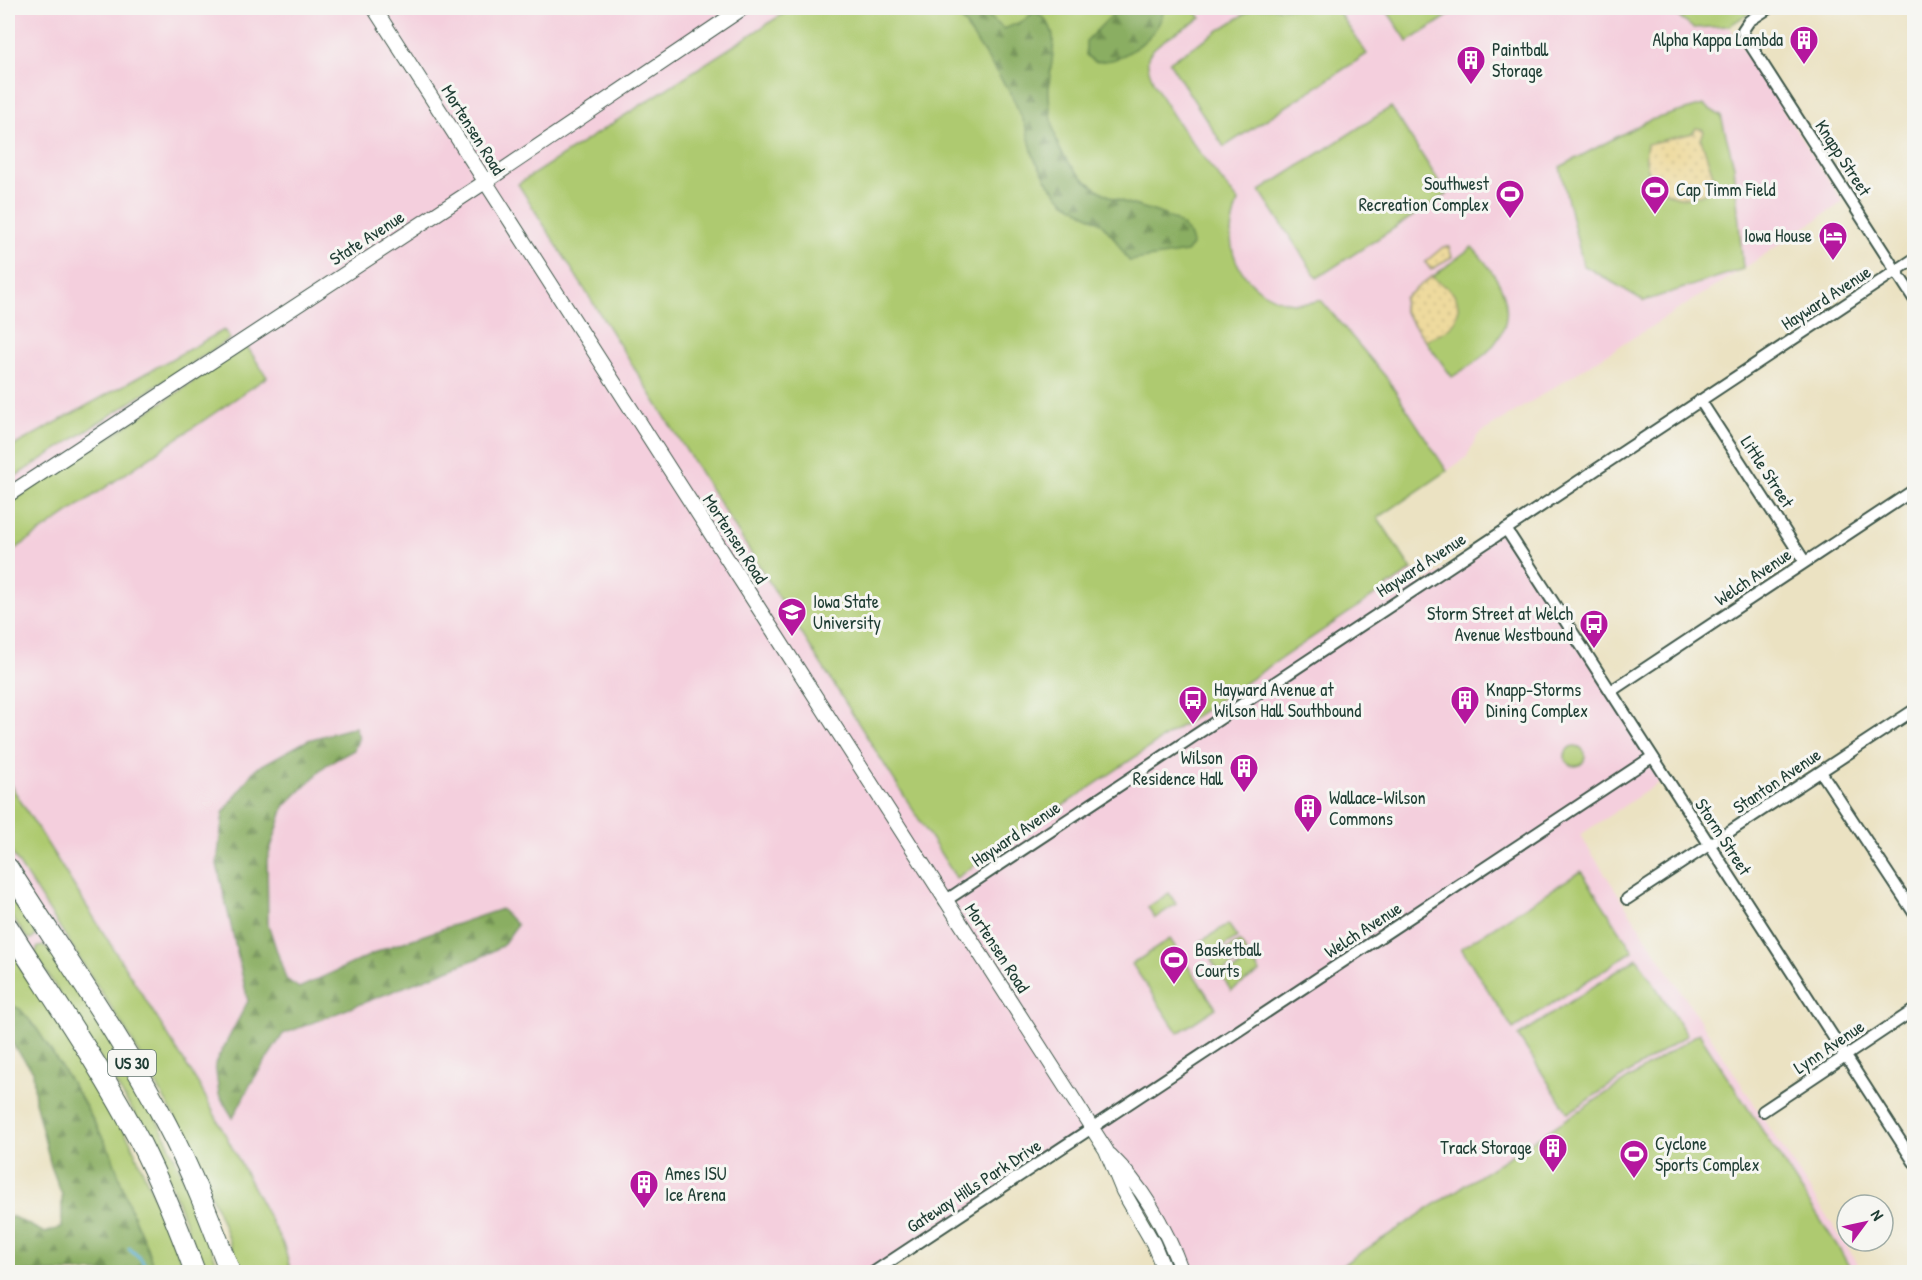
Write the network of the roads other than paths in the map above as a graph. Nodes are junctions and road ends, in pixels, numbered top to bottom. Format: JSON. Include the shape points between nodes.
{"nodes":[{"id":1,"x":374,"y":8,"type":"edge"},
{"id":2,"x":743,"y":8,"type":"edge"},
{"id":3,"x":1769,"y":8,"type":"edge"},
{"id":4,"x":485,"y":182,"type":"junction"},
{"id":5,"x":1914,"y":259,"type":"edge"},
{"id":6,"x":1896,"y":271,"type":"junction"},
{"id":7,"x":1914,"y":299,"type":"edge"},
{"id":8,"x":1700,"y":400,"type":"junction"},
{"id":9,"x":1914,"y":490,"type":"edge"},
{"id":10,"x":8,"y":495,"type":"edge"},
{"id":11,"x":1506,"y":529,"type":"junction"},
{"id":12,"x":1805,"y":562,"type":"junction"},
{"id":13,"x":1611,"y":691,"type":"junction"},
{"id":14,"x":1914,"y":710,"type":"edge"},
{"id":15,"x":1652,"y":757,"type":"junction"},
{"id":16,"x":1821,"y":772,"type":"junction"},
{"id":17,"x":1709,"y":846,"type":"junction"},
{"id":18,"x":8,"y":868,"type":"edge"},
{"id":19,"x":1627,"y":899,"type":"dead end"},
{"id":20,"x":945,"y":901,"type":"junction"},
{"id":21,"x":1914,"y":913,"type":"edge"},
{"id":22,"x":8,"y":927,"type":"edge"},
{"id":23,"x":1914,"y":1010,"type":"edge"},
{"id":24,"x":1846,"y":1056,"type":"junction"},
{"id":25,"x":1763,"y":1111,"type":"dead end"},
{"id":26,"x":1092,"y":1128,"type":"junction"},
{"id":27,"x":1106,"y":1150,"type":"junction"},
{"id":28,"x":1914,"y":1162,"type":"edge"},
{"id":29,"x":195,"y":1272,"type":"edge"},
{"id":30,"x":230,"y":1272,"type":"edge"},
{"id":31,"x":874,"y":1272,"type":"edge"},
{"id":32,"x":1166,"y":1272,"type":"edge"},
{"id":33,"x":1182,"y":1272,"type":"edge"}],
"edges":[{"from":1,"to":4,"type":"street","name":"Mortensen Road"},
{"from":2,"to":4,"type":"street","name":"State Avenue"},
{"from":3,"to":6,"type":"street","name":"Knapp Street","via":[[1749,21],[1744,35]]},
{"from":4,"to":10,"type":"street","name":"State Avenue"},
{"from":4,"to":20,"type":"street","name":"Mortensen Road"},
{"from":5,"to":6,"type":"street","name":"Hayward Avenue"},
{"from":6,"to":7,"type":"street","name":"Knapp Street"},
{"from":6,"to":8,"type":"street","name":"Hayward Avenue"},
{"from":8,"to":11,"type":"street","name":"Hayward Avenue"},
{"from":8,"to":12,"type":"street","name":"Little Street"},
{"from":9,"to":12,"type":"street","name":"Welch Avenue"},
{"from":11,"to":13,"type":"street","name":"Storm Street"},
{"from":11,"to":20,"type":"street","name":"Hayward Avenue"},
{"from":12,"to":13,"type":"street","name":"Welch Avenue"},
{"from":13,"to":15,"type":"street","name":"Storm Street"},
{"from":14,"to":16,"type":"street","name":"Stanton Avenue"},
{"from":15,"to":17,"type":"street","name":"Storm Street"},
{"from":15,"to":26,"type":"street","name":"Welch Avenue"},
{"from":16,"to":17,"type":"street","name":"Stanton Avenue"},
{"from":16,"to":21,"type":"street"},
{"from":17,"to":19,"type":"street","name":"Stanton Avenue"},
{"from":17,"to":24,"type":"street","name":"Storm Street"},
{"from":18,"to":30,"type":"highway","number":"US 30","via":[[143,1081],[192,1178]]},
{"from":20,"to":26,"type":"street","name":"Mortensen Road"},
{"from":22,"to":29,"type":"highway","number":"US 30","via":[[92,1058],[140,1142]]},
{"from":23,"to":24,"type":"street","name":"Lynn Avenue"},
{"from":24,"to":25,"type":"street","name":"Lynn Avenue"},
{"from":24,"to":28,"type":"street","name":"Storm Street"},
{"from":26,"to":27,"type":"street","name":"Mortensen Road"},
{"from":26,"to":31,"type":"street","name":"Gateway Hills Park Drive"},
{"from":27,"to":32,"type":"street","name":"Mortensen Road"},
{"from":27,"to":33,"type":"street","name":"Mortensen Road","via":[[1154,1210]]}]}
